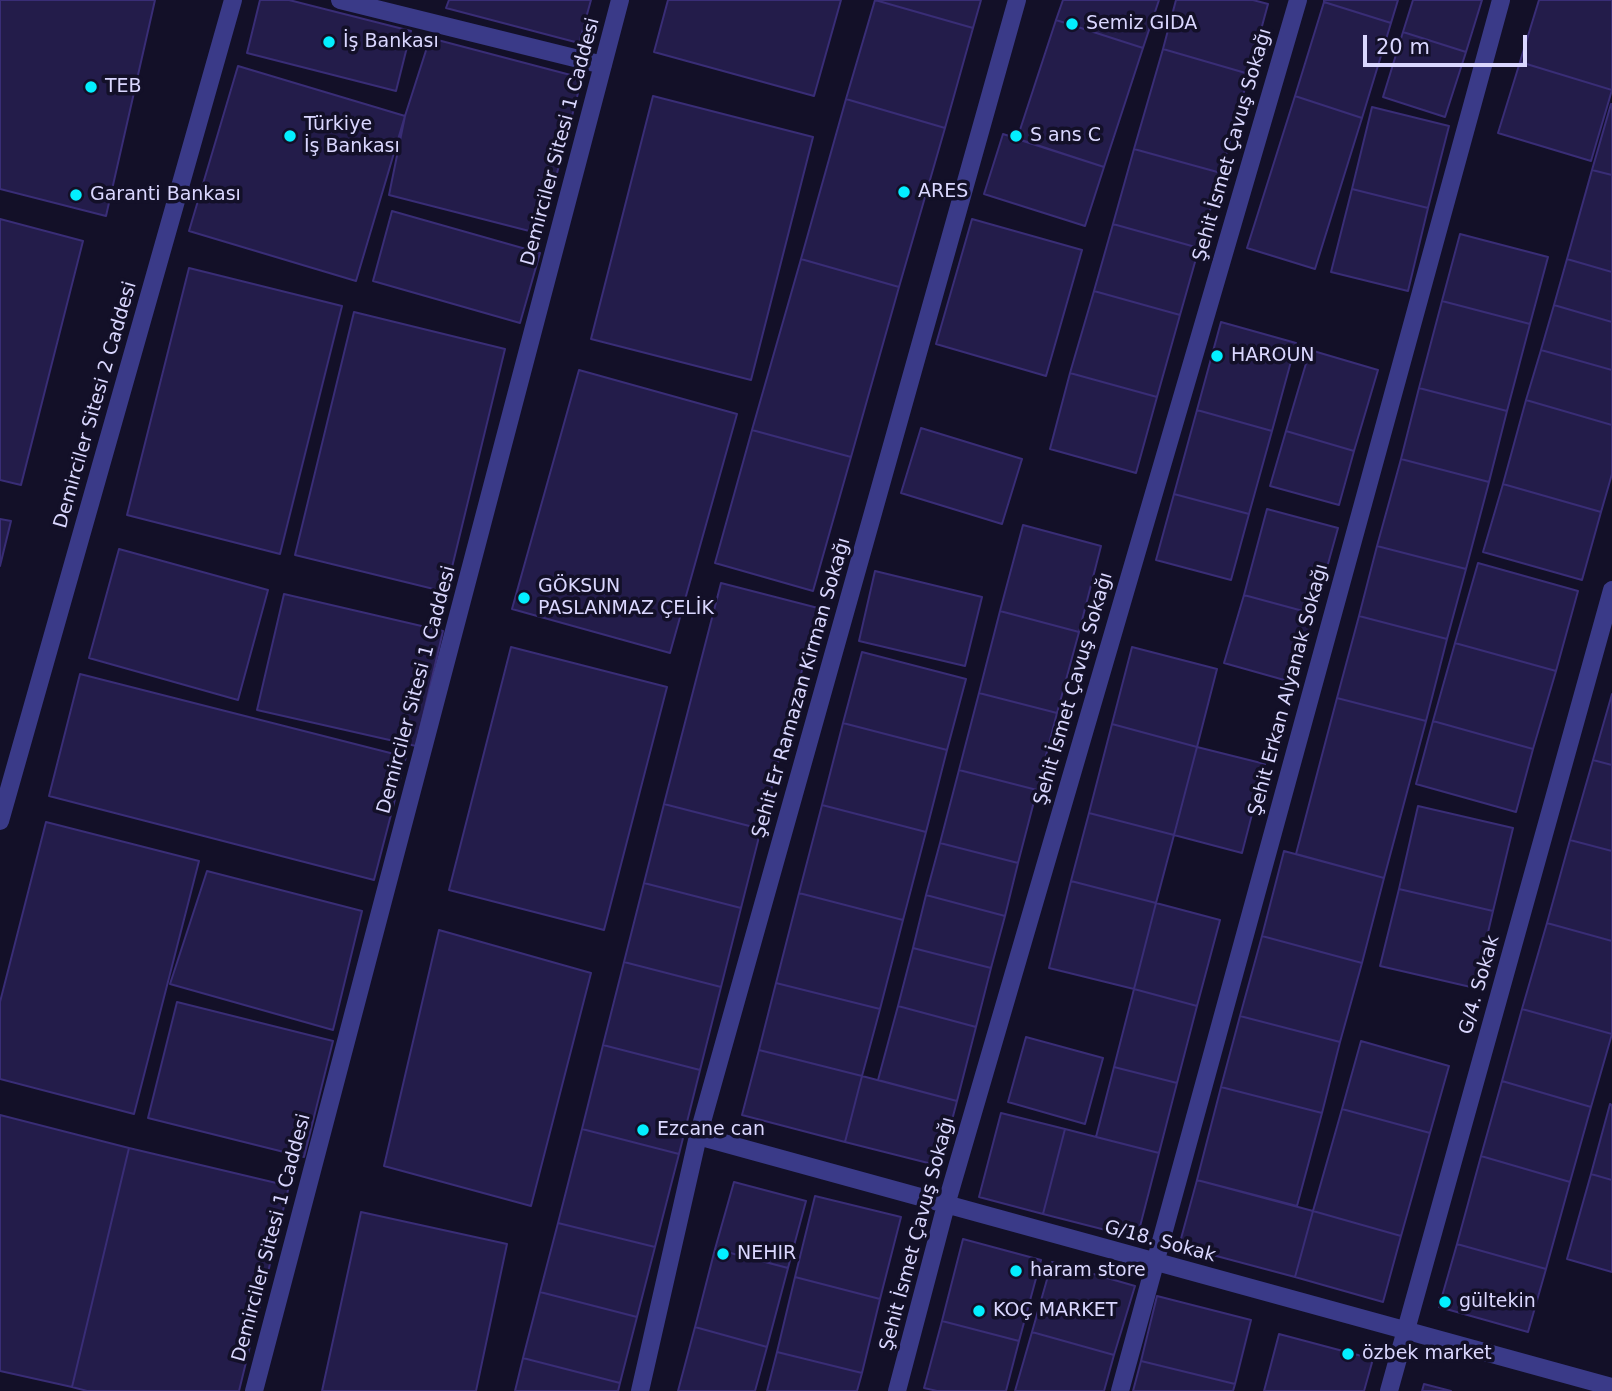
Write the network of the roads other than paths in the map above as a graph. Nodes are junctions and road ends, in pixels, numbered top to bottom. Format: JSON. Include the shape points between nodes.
{"nodes":[{"id":1,"x":233,"y":0,"type":"edge"},
{"id":2,"x":340,"y":0,"type":"edge"},
{"id":3,"x":620,"y":0,"type":"edge"},
{"id":4,"x":1017,"y":0,"type":"edge"},
{"id":5,"x":1298,"y":0,"type":"edge"},
{"id":6,"x":1501,"y":0,"type":"edge"},
{"id":7,"x":603,"y":65,"type":"junction"},
{"id":8,"x":1612,"y":590,"type":"edge"},
{"id":9,"x":0,"y":821,"type":"edge"},
{"id":10,"x":698,"y":1136,"type":"junction"},
{"id":11,"x":946,"y":1205,"type":"junction"},
{"id":12,"x":1153,"y":1262,"type":"junction"},
{"id":13,"x":1405,"y":1331,"type":"junction"},
{"id":14,"x":1612,"y":1387,"type":"edge"},
{"id":15,"x":254,"y":1391,"type":"edge"},
{"id":16,"x":639,"y":1391,"type":"edge"},
{"id":17,"x":897,"y":1391,"type":"edge"},
{"id":18,"x":1120,"y":1391,"type":"edge"},
{"id":19,"x":1389,"y":1391,"type":"edge"}],
"edges":[{"from":1,"to":9,"type":"street","name":"Demirciler Sitesi 2 Caddesi"},
{"from":2,"to":7,"type":"street"},
{"from":3,"to":7,"type":"street","name":"Demirciler Sitesi 1 Caddesi"},
{"from":4,"to":10,"type":"street","name":"Şehit Er Ramazan Kirman Sokağı"},
{"from":5,"to":11,"type":"street","name":"Şehit İsmet Çavuş Sokağı"},
{"from":6,"to":12,"type":"street","name":"Şehit Erkan Alyanak Sokağı"},
{"from":7,"to":15,"type":"street","name":"Demirciler Sitesi 1 Caddesi"},
{"from":8,"to":13,"type":"street","name":"G/4. Sokak"},
{"from":10,"to":11,"type":"street","name":"G/18. Sokak"},
{"from":10,"to":16,"type":"street","name":"Şehit Er Ramazan Kirman Sokağı"},
{"from":11,"to":12,"type":"street","name":"G/18. Sokak"},
{"from":11,"to":17,"type":"street","name":"Şehit İsmet Çavuş Sokağı"},
{"from":12,"to":13,"type":"street","name":"G/18. Sokak"},
{"from":12,"to":18,"type":"street","name":"Şehit Erkan Alyanak Sokağı"},
{"from":13,"to":14,"type":"street","name":"G/18. Sokak"},
{"from":13,"to":19,"type":"street","name":"G/4. Sokak"}]}
